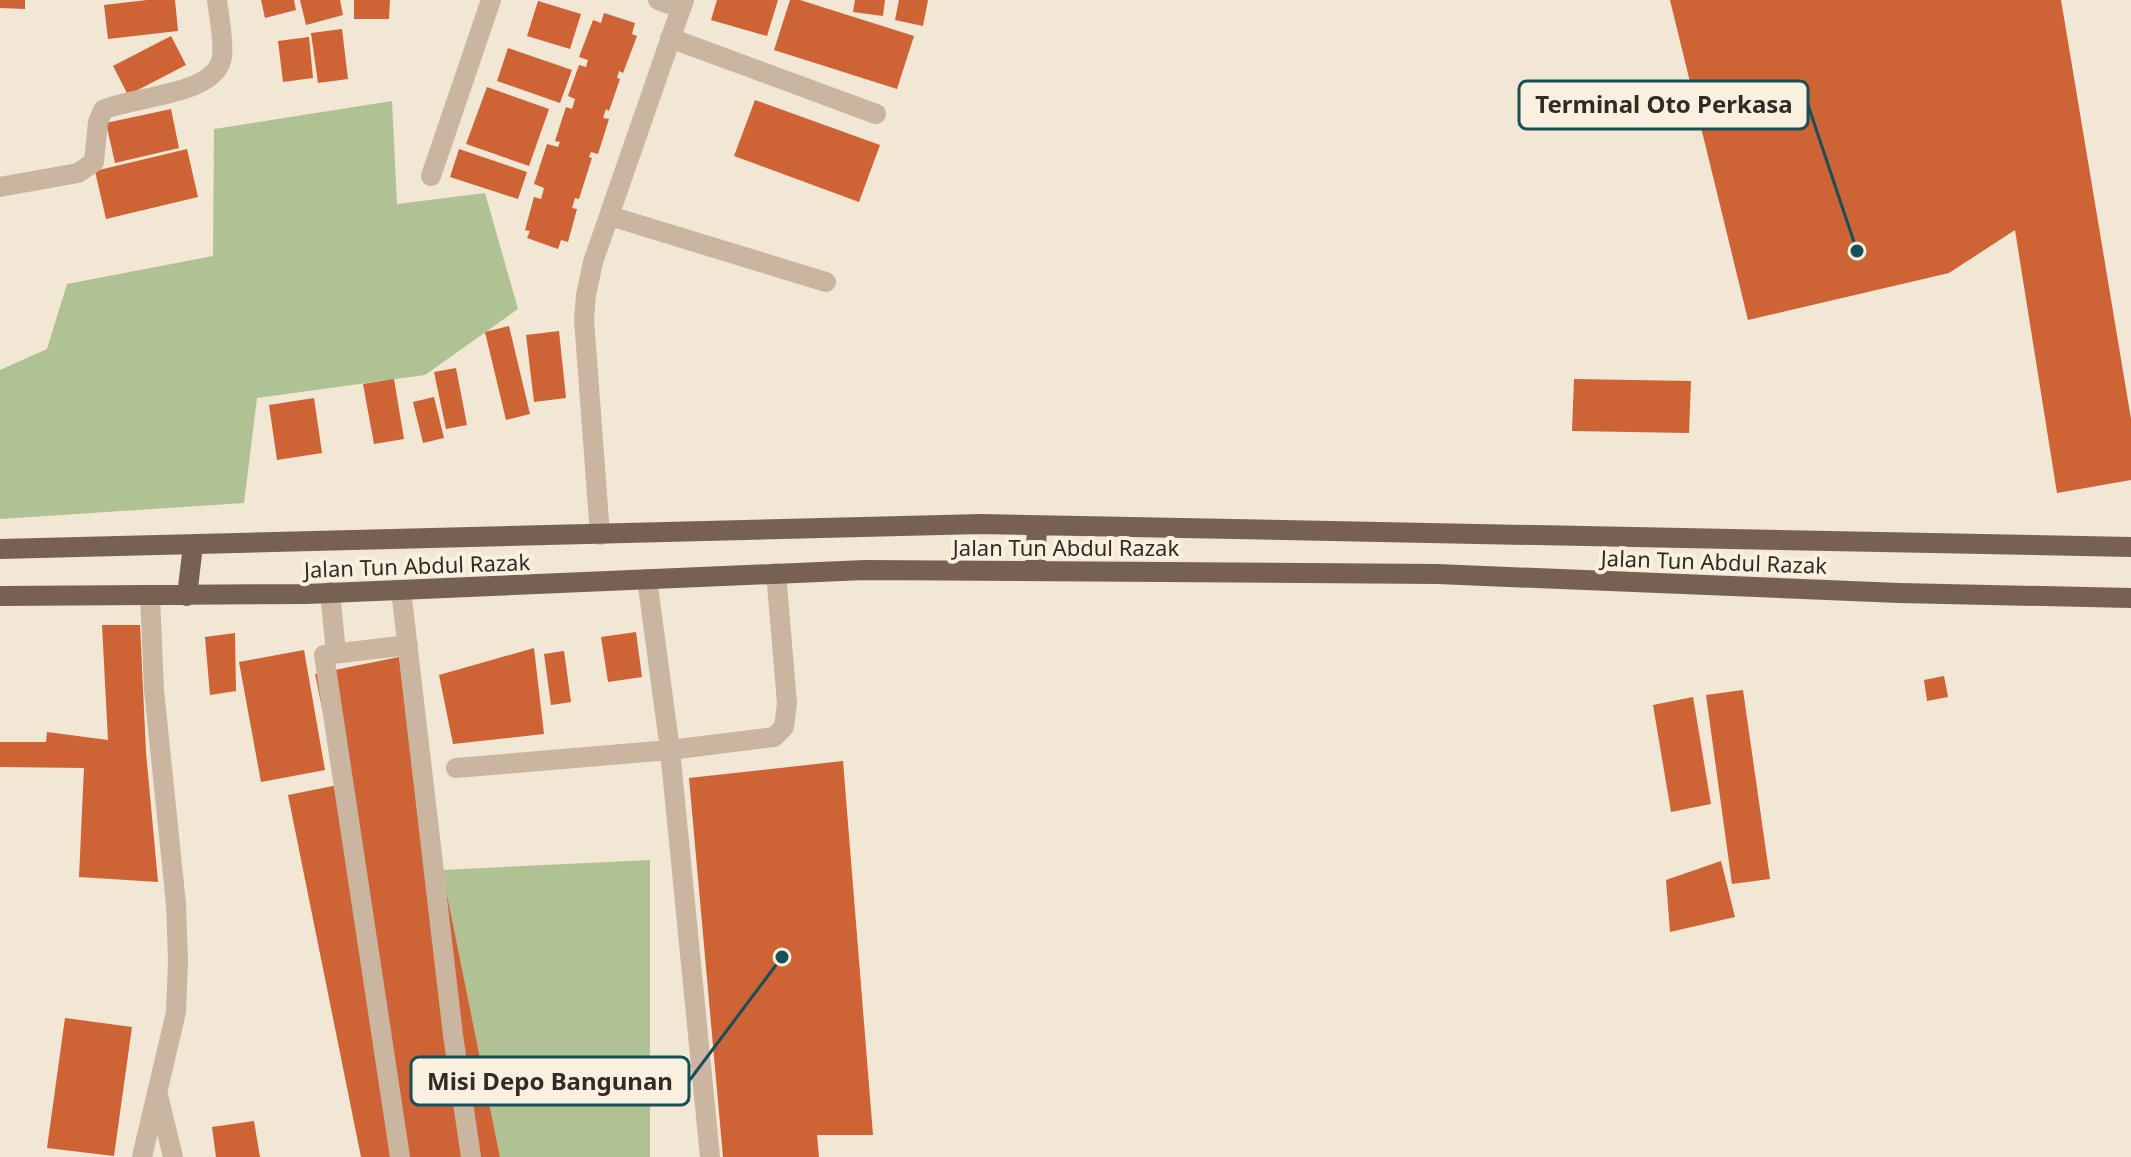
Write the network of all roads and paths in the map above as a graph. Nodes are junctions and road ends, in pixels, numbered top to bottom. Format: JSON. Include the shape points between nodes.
{"nodes":[{"id":1,"x":217,"y":0,"type":"edge"},
{"id":2,"x":491,"y":0,"type":"edge"},
{"id":3,"x":658,"y":0,"type":"edge"},
{"id":4,"x":683,"y":4,"type":"edge"},
{"id":5,"x":670,"y":38,"type":"junction"},
{"id":6,"x":876,"y":114,"type":"dead end"},
{"id":7,"x":431,"y":176,"type":"dead end"},
{"id":8,"x":0,"y":187,"type":"edge"},
{"id":9,"x":610,"y":216,"type":"junction"},
{"id":10,"x":826,"y":282,"type":"dead end"},
{"id":11,"x":1037,"y":526,"type":"junction"},
{"id":12,"x":600,"y":535,"type":"junction"},
{"id":13,"x":193,"y":545,"type":"junction"},
{"id":14,"x":2131,"y":547,"type":"edge"},
{"id":15,"x":0,"y":549,"type":"edge"},
{"id":16,"x":1035,"y":571,"type":"junction"},
{"id":17,"x":776,"y":573,"type":"junction"},
{"id":18,"x":647,"y":579,"type":"junction"},
{"id":19,"x":401,"y":590,"type":"junction"},
{"id":20,"x":330,"y":592,"type":"junction"},
{"id":21,"x":0,"y":596,"type":"edge"},
{"id":22,"x":150,"y":596,"type":"junction"},
{"id":23,"x":187,"y":596,"type":"junction"},
{"id":24,"x":2131,"y":598,"type":"edge"},
{"id":25,"x":408,"y":645,"type":"junction"},
{"id":26,"x":336,"y":653,"type":"junction"},
{"id":27,"x":670,"y":750,"type":"junction"},
{"id":28,"x":456,"y":768,"type":"dead end"},
{"id":29,"x":157,"y":1091,"type":"junction"},
{"id":30,"x":142,"y":1157,"type":"edge"},
{"id":31,"x":173,"y":1157,"type":"edge"},
{"id":32,"x":400,"y":1157,"type":"edge"},
{"id":33,"x":471,"y":1157,"type":"edge"},
{"id":34,"x":710,"y":1157,"type":"edge"}],
"edges":[{"from":1,"to":8,"type":"street","via":[[222,57],[213,74],[193,86],[103,110],[94,162],[78,173]]},
{"from":2,"to":7,"type":"street"},
{"from":3,"to":4,"type":"street"},
{"from":4,"to":5,"type":"street"},
{"from":5,"to":6,"type":"street"},
{"from":5,"to":9,"type":"street"},
{"from":9,"to":10,"type":"street"},
{"from":9,"to":12,"type":"street","via":[[593,262],[584,319]]},
{"from":11,"to":12,"type":"main road","name":"Jalan Tun Abdul Razak"},
{"from":11,"to":14,"type":"main road","name":"Jalan Tun Abdul Razak"},
{"from":11,"to":16,"type":"main road"},
{"from":12,"to":13,"type":"main road","name":"Jalan Tun Abdul Razak"},
{"from":13,"to":15,"type":"main road","name":"Jalan Tun Abdul Razak"},
{"from":13,"to":23,"type":"main road"},
{"from":16,"to":17,"type":"main road","name":"Jalan Tun Abdul Razak"},
{"from":16,"to":24,"type":"main road","name":"Jalan Tun Abdul Razak","via":[[1437,574]]},
{"from":17,"to":18,"type":"main road","name":"Jalan Tun Abdul Razak"},
{"from":17,"to":27,"type":"street","via":[[787,703],[784,727],[768,739]]},
{"from":18,"to":19,"type":"main road","name":"Jalan Tun Abdul Razak"},
{"from":18,"to":27,"type":"street"},
{"from":19,"to":20,"type":"main road","name":"Jalan Tun Abdul Razak"},
{"from":19,"to":25,"type":"street"},
{"from":20,"to":23,"type":"main road","name":"Jalan Tun Abdul Razak"},
{"from":20,"to":26,"type":"street"},
{"from":21,"to":22,"type":"main road","name":"Jalan Tun Abdul Razak"},
{"from":22,"to":23,"type":"main road","name":"Jalan Tun Abdul Razak"},
{"from":22,"to":29,"type":"street","via":[[178,961],[176,1012]]},
{"from":25,"to":26,"type":"street"},
{"from":25,"to":33,"type":"street"},
{"from":26,"to":32,"type":"street","via":[[324,655]]},
{"from":27,"to":28,"type":"street"},
{"from":27,"to":34,"type":"street"},
{"from":29,"to":30,"type":"street"},
{"from":29,"to":31,"type":"street"}]}
